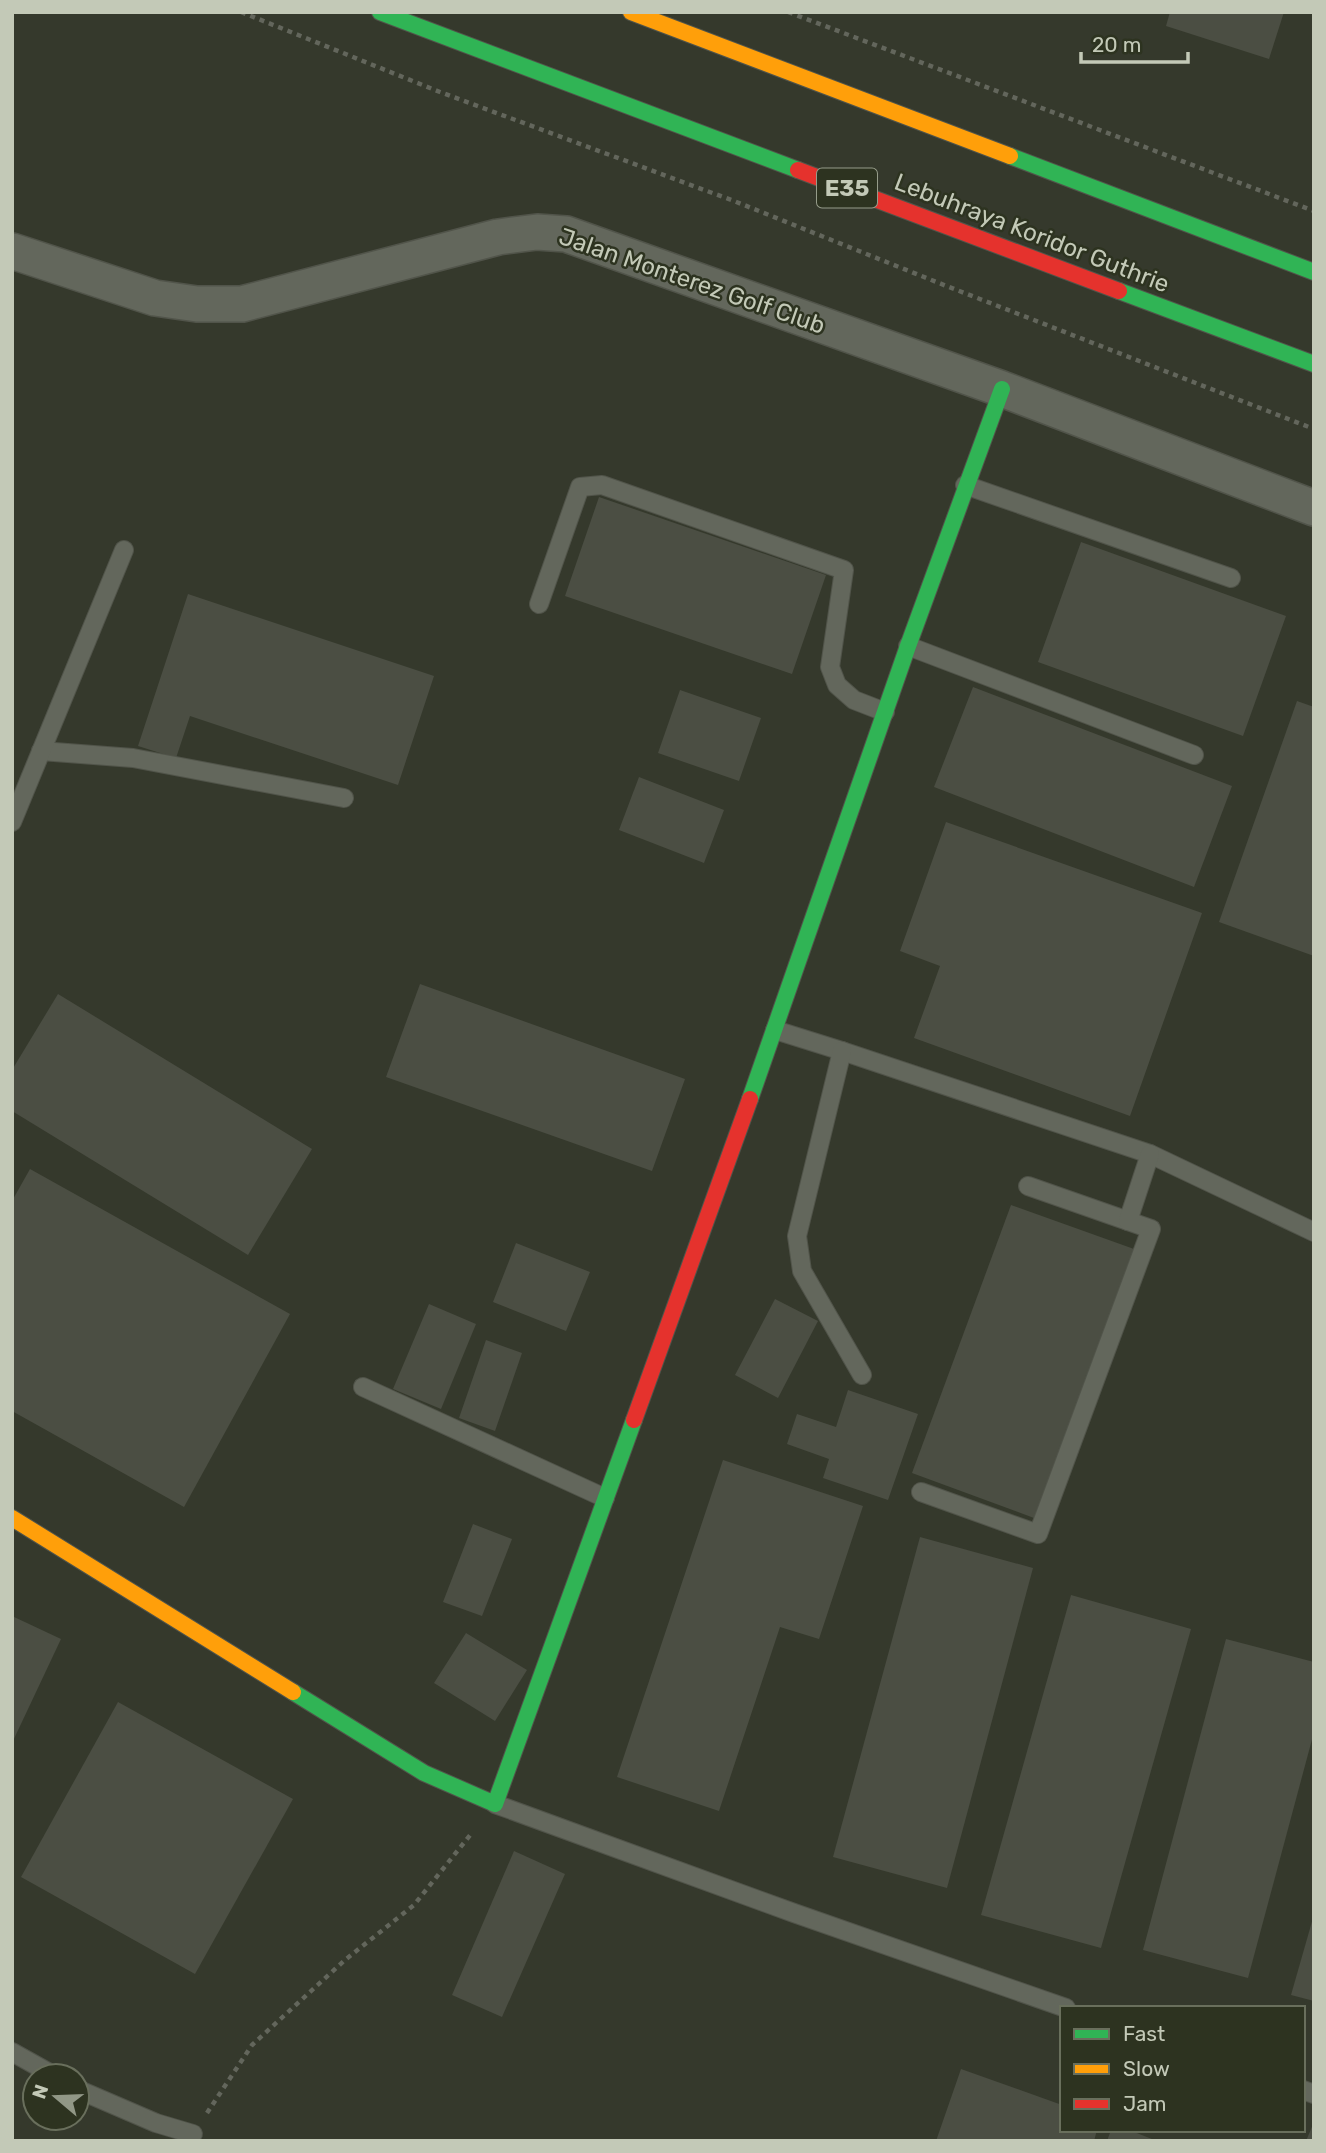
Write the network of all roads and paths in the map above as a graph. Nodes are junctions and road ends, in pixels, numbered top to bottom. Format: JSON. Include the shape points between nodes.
{"nodes":[{"id":1,"x":241,"y":12,"type":"edge"},
{"id":2,"x":380,"y":12,"type":"edge"},
{"id":3,"x":631,"y":12,"type":"edge"},
{"id":4,"x":788,"y":12,"type":"edge"},
{"id":5,"x":1314,"y":211,"type":"edge"},
{"id":6,"x":12,"y":251,"type":"edge"},
{"id":7,"x":1314,"y":272,"type":"edge"},
{"id":8,"x":1314,"y":364,"type":"edge"},
{"id":9,"x":1002,"y":389,"type":"junction"},
{"id":10,"x":1314,"y":429,"type":"edge"},
{"id":11,"x":965,"y":485,"type":"junction"},
{"id":12,"x":1314,"y":508,"type":"edge"},
{"id":13,"x":124,"y":550,"type":"dead end"},
{"id":14,"x":1230,"y":578,"type":"dead end"},
{"id":15,"x":539,"y":604,"type":"dead end"},
{"id":16,"x":908,"y":646,"type":"junction"},
{"id":17,"x":885,"y":712,"type":"junction"},
{"id":18,"x":41,"y":751,"type":"junction"},
{"id":19,"x":1195,"y":755,"type":"dead end"},
{"id":20,"x":344,"y":798,"type":"dead end"},
{"id":21,"x":12,"y":822,"type":"edge"},
{"id":22,"x":775,"y":1030,"type":"junction"},
{"id":23,"x":842,"y":1051,"type":"junction"},
{"id":24,"x":1150,"y":1154,"type":"junction"},
{"id":25,"x":1028,"y":1186,"type":"dead end"},
{"id":26,"x":1128,"y":1221,"type":"junction"},
{"id":27,"x":1314,"y":1232,"type":"edge"},
{"id":28,"x":862,"y":1375,"type":"dead end"},
{"id":29,"x":362,"y":1387,"type":"dead end"},
{"id":30,"x":921,"y":1492,"type":"dead end"},
{"id":31,"x":605,"y":1498,"type":"junction"},
{"id":32,"x":12,"y":1518,"type":"edge"},
{"id":33,"x":495,"y":1804,"type":"junction"},
{"id":34,"x":1060,"y":2006,"type":"edge"},
{"id":35,"x":12,"y":2052,"type":"edge"},
{"id":36,"x":30,"y":2062,"type":"edge"},
{"id":37,"x":91,"y":2095,"type":"edge"},
{"id":38,"x":193,"y":2134,"type":"joint"}],
"edges":[{"from":1,"to":10,"type":"path"},
{"from":2,"to":8,"type":"main road","name":"Lebuhraya Koridor Guthrie","number":"E35"},
{"from":3,"to":7,"type":"main road"},
{"from":4,"to":5,"type":"path"},
{"from":6,"to":9,"type":"street","name":"Jalan Monterez Golf Club","via":[[155,298],[242,304],[498,237],[566,234]]},
{"from":9,"to":11,"type":"main road"},
{"from":9,"to":12,"type":"street","name":"Jalan Monterez Golf Club"},
{"from":11,"to":14,"type":"lane"},
{"from":11,"to":16,"type":"main road"},
{"from":13,"to":18,"type":"lane"},
{"from":15,"to":17,"type":"lane","via":[[580,487],[602,485],[844,570],[830,667],[836,685],[854,700]]},
{"from":16,"to":17,"type":"main road"},
{"from":16,"to":19,"type":"lane"},
{"from":17,"to":22,"type":"main road"},
{"from":18,"to":20,"type":"lane","via":[[133,758]]},
{"from":18,"to":21,"type":"lane"},
{"from":22,"to":23,"type":"lane"},
{"from":22,"to":31,"type":"main road"},
{"from":23,"to":24,"type":"lane"},
{"from":23,"to":28,"type":"lane","via":[[797,1236],[802,1271]]},
{"from":24,"to":26,"type":"lane"},
{"from":24,"to":27,"type":"lane"},
{"from":25,"to":26,"type":"lane"},
{"from":26,"to":30,"type":"lane","via":[[1151,1229],[1038,1534]]},
{"from":29,"to":31,"type":"lane"},
{"from":31,"to":33,"type":"main road"},
{"from":32,"to":33,"type":"main road","via":[[424,1773]]},
{"from":33,"to":34,"type":"lane"},
{"from":33,"to":38,"type":"path","via":[[414,1905],[345,1960],[252,2045]]},
{"from":35,"to":36,"type":"lane"},
{"from":37,"to":38,"type":"lane"}]}
